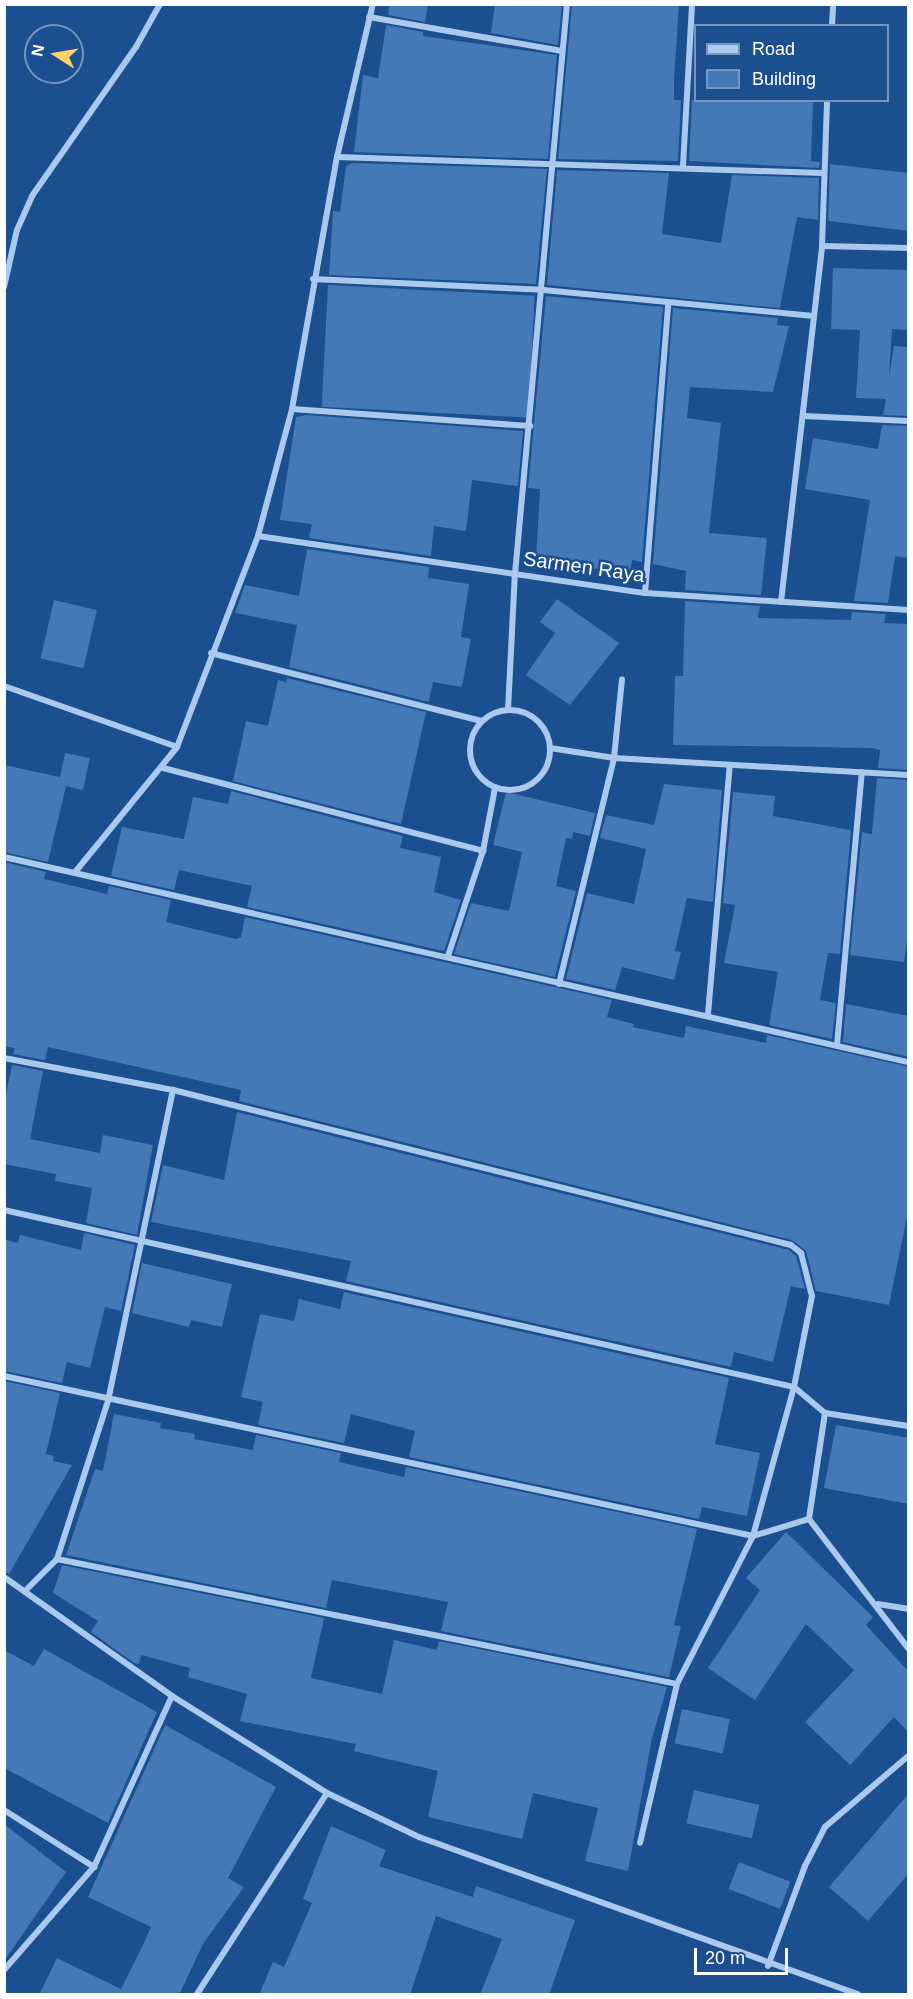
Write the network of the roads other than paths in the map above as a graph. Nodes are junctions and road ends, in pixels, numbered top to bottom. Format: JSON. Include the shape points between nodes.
{"nodes":[{"id":1,"x":160,"y":4,"type":"edge"},
{"id":2,"x":373,"y":4,"type":"edge"},
{"id":3,"x":567,"y":4,"type":"edge"},
{"id":4,"x":692,"y":4,"type":"edge"},
{"id":5,"x":833,"y":4,"type":"edge"},
{"id":6,"x":369,"y":16,"type":"junction"},
{"id":7,"x":832,"y":24,"type":"edge"},
{"id":8,"x":562,"y":51,"type":"junction"},
{"id":9,"x":827,"y":102,"type":"edge"},
{"id":10,"x":337,"y":157,"type":"junction"},
{"id":11,"x":552,"y":163,"type":"junction"},
{"id":12,"x":683,"y":166,"type":"junction"},
{"id":13,"x":822,"y":173,"type":"junction"},
{"id":14,"x":822,"y":246,"type":"junction"},
{"id":15,"x":909,"y":248,"type":"edge"},
{"id":16,"x":313,"y":279,"type":"junction"},
{"id":17,"x":4,"y":287,"type":"edge"},
{"id":18,"x":543,"y":290,"type":"junction"},
{"id":19,"x":668,"y":305,"type":"junction"},
{"id":20,"x":811,"y":316,"type":"junction"},
{"id":21,"x":292,"y":409,"type":"junction"},
{"id":22,"x":804,"y":416,"type":"junction"},
{"id":23,"x":909,"y":421,"type":"edge"},
{"id":24,"x":530,"y":426,"type":"junction"},
{"id":25,"x":258,"y":536,"type":"junction"},
{"id":26,"x":515,"y":574,"type":"junction"},
{"id":27,"x":645,"y":593,"type":"junction"},
{"id":28,"x":781,"y":602,"type":"junction"},
{"id":29,"x":909,"y":610,"type":"edge"},
{"id":30,"x":211,"y":653,"type":"junction"},
{"id":31,"x":622,"y":679,"type":"dead end"},
{"id":32,"x":4,"y":686,"type":"edge"},
{"id":33,"x":507,"y":710,"type":"junction"},
{"id":34,"x":482,"y":721,"type":"junction"},
{"id":35,"x":177,"y":747,"type":"junction"},
{"id":36,"x":550,"y":748,"type":"junction"},
{"id":37,"x":614,"y":758,"type":"junction"},
{"id":38,"x":730,"y":765,"type":"junction"},
{"id":39,"x":163,"y":768,"type":"junction"},
{"id":40,"x":862,"y":772,"type":"junction"},
{"id":41,"x":909,"y":775,"type":"edge"},
{"id":42,"x":495,"y":788,"type":"junction"},
{"id":43,"x":483,"y":851,"type":"junction"},
{"id":44,"x":4,"y":857,"type":"edge"},
{"id":45,"x":76,"y":871,"type":"junction"},
{"id":46,"x":448,"y":956,"type":"junction"},
{"id":47,"x":559,"y":984,"type":"junction"},
{"id":48,"x":708,"y":1014,"type":"junction"},
{"id":49,"x":837,"y":1045,"type":"junction"},
{"id":50,"x":4,"y":1059,"type":"edge"},
{"id":51,"x":909,"y":1062,"type":"edge"},
{"id":52,"x":173,"y":1090,"type":"junction"},
{"id":53,"x":4,"y":1210,"type":"edge"},
{"id":54,"x":141,"y":1240,"type":"junction"},
{"id":55,"x":4,"y":1376,"type":"edge"},
{"id":56,"x":794,"y":1388,"type":"junction"},
{"id":57,"x":108,"y":1401,"type":"junction"},
{"id":58,"x":825,"y":1413,"type":"junction"},
{"id":59,"x":909,"y":1426,"type":"edge"},
{"id":60,"x":809,"y":1519,"type":"junction"},
{"id":61,"x":753,"y":1536,"type":"junction"},
{"id":62,"x":57,"y":1559,"type":"junction"},
{"id":63,"x":4,"y":1577,"type":"edge"},
{"id":64,"x":27,"y":1589,"type":"junction"},
{"id":65,"x":878,"y":1603,"type":"junction"},
{"id":66,"x":909,"y":1610,"type":"edge"},
{"id":67,"x":909,"y":1648,"type":"edge"},
{"id":68,"x":677,"y":1684,"type":"junction"},
{"id":69,"x":172,"y":1696,"type":"junction"},
{"id":70,"x":909,"y":1756,"type":"edge"},
{"id":71,"x":327,"y":1793,"type":"junction"},
{"id":72,"x":4,"y":1810,"type":"edge"},
{"id":73,"x":640,"y":1843,"type":"dead end"},
{"id":74,"x":94,"y":1867,"type":"junction"},
{"id":75,"x":768,"y":1966,"type":"junction"},
{"id":76,"x":4,"y":1970,"type":"edge"},
{"id":77,"x":196,"y":1995,"type":"edge"},
{"id":78,"x":858,"y":1995,"type":"edge"}],
"edges":[{"from":1,"to":17,"type":"street","via":[[136,47],[32,196],[17,230]]},
{"from":2,"to":6,"type":"street"},
{"from":3,"to":8,"type":"street"},
{"from":4,"to":12,"type":"street"},
{"from":5,"to":7,"type":"street"},
{"from":6,"to":8,"type":"street"},
{"from":6,"to":10,"type":"street"},
{"from":8,"to":11,"type":"street"},
{"from":9,"to":13,"type":"street"},
{"from":10,"to":11,"type":"street"},
{"from":10,"to":16,"type":"street"},
{"from":11,"to":12,"type":"street"},
{"from":11,"to":18,"type":"street"},
{"from":12,"to":13,"type":"street"},
{"from":13,"to":14,"type":"street"},
{"from":14,"to":15,"type":"street"},
{"from":14,"to":20,"type":"street"},
{"from":16,"to":18,"type":"street"},
{"from":16,"to":21,"type":"street"},
{"from":18,"to":19,"type":"street"},
{"from":18,"to":24,"type":"street"},
{"from":19,"to":20,"type":"street"},
{"from":19,"to":27,"type":"street"},
{"from":20,"to":22,"type":"street"},
{"from":21,"to":24,"type":"street"},
{"from":21,"to":25,"type":"street"},
{"from":22,"to":23,"type":"street"},
{"from":22,"to":28,"type":"street"},
{"from":24,"to":26,"type":"street"},
{"from":25,"to":26,"type":"street","name":"Sarmen Raya"},
{"from":25,"to":30,"type":"street"},
{"from":26,"to":27,"type":"street","name":"Sarmen Raya"},
{"from":26,"to":33,"type":"street"},
{"from":27,"to":28,"type":"street","name":"Sarmen Raya"},
{"from":28,"to":29,"type":"street","name":"Sarmen Raya"},
{"from":30,"to":34,"type":"street"},
{"from":30,"to":35,"type":"street"},
{"from":31,"to":37,"type":"street"},
{"from":32,"to":35,"type":"street"},
{"from":33,"to":34,"type":"street"},
{"from":33,"to":36,"type":"street","via":[[540,724]]},
{"from":34,"to":42,"type":"street","via":[[474,732],[471,758],[484,781]]},
{"from":35,"to":39,"type":"street"},
{"from":36,"to":37,"type":"street"},
{"from":36,"to":42,"type":"street","via":[[548,761],[534,782],[515,789]]},
{"from":37,"to":38,"type":"street"},
{"from":37,"to":47,"type":"street"},
{"from":38,"to":40,"type":"street"},
{"from":38,"to":48,"type":"street"},
{"from":39,"to":43,"type":"street"},
{"from":39,"to":45,"type":"street"},
{"from":40,"to":41,"type":"street"},
{"from":40,"to":49,"type":"street"},
{"from":42,"to":43,"type":"street"},
{"from":43,"to":46,"type":"street"},
{"from":44,"to":45,"type":"street"},
{"from":45,"to":46,"type":"street"},
{"from":46,"to":47,"type":"street"},
{"from":47,"to":48,"type":"street"},
{"from":48,"to":49,"type":"street"},
{"from":49,"to":51,"type":"street"},
{"from":50,"to":52,"type":"street"},
{"from":52,"to":54,"type":"street"},
{"from":52,"to":56,"type":"street","via":[[790,1245],[807,1264],[812,1296]]},
{"from":53,"to":54,"type":"street"},
{"from":54,"to":56,"type":"street"},
{"from":54,"to":57,"type":"street"},
{"from":55,"to":57,"type":"street"},
{"from":56,"to":58,"type":"street"},
{"from":56,"to":61,"type":"street"},
{"from":57,"to":61,"type":"street"},
{"from":57,"to":62,"type":"street"},
{"from":58,"to":59,"type":"street"},
{"from":58,"to":60,"type":"street"},
{"from":60,"to":61,"type":"street"},
{"from":60,"to":65,"type":"street"},
{"from":61,"to":68,"type":"street"},
{"from":62,"to":64,"type":"street"},
{"from":62,"to":68,"type":"street"},
{"from":63,"to":64,"type":"street"},
{"from":64,"to":69,"type":"street"},
{"from":65,"to":66,"type":"street"},
{"from":65,"to":67,"type":"street"},
{"from":68,"to":73,"type":"street"},
{"from":69,"to":71,"type":"street"},
{"from":69,"to":74,"type":"street"},
{"from":70,"to":75,"type":"street","via":[[825,1827]]},
{"from":71,"to":75,"type":"street","via":[[419,1837],[622,1908]]},
{"from":71,"to":77,"type":"street"},
{"from":72,"to":74,"type":"street"},
{"from":74,"to":76,"type":"street"},
{"from":75,"to":78,"type":"street"}]}
